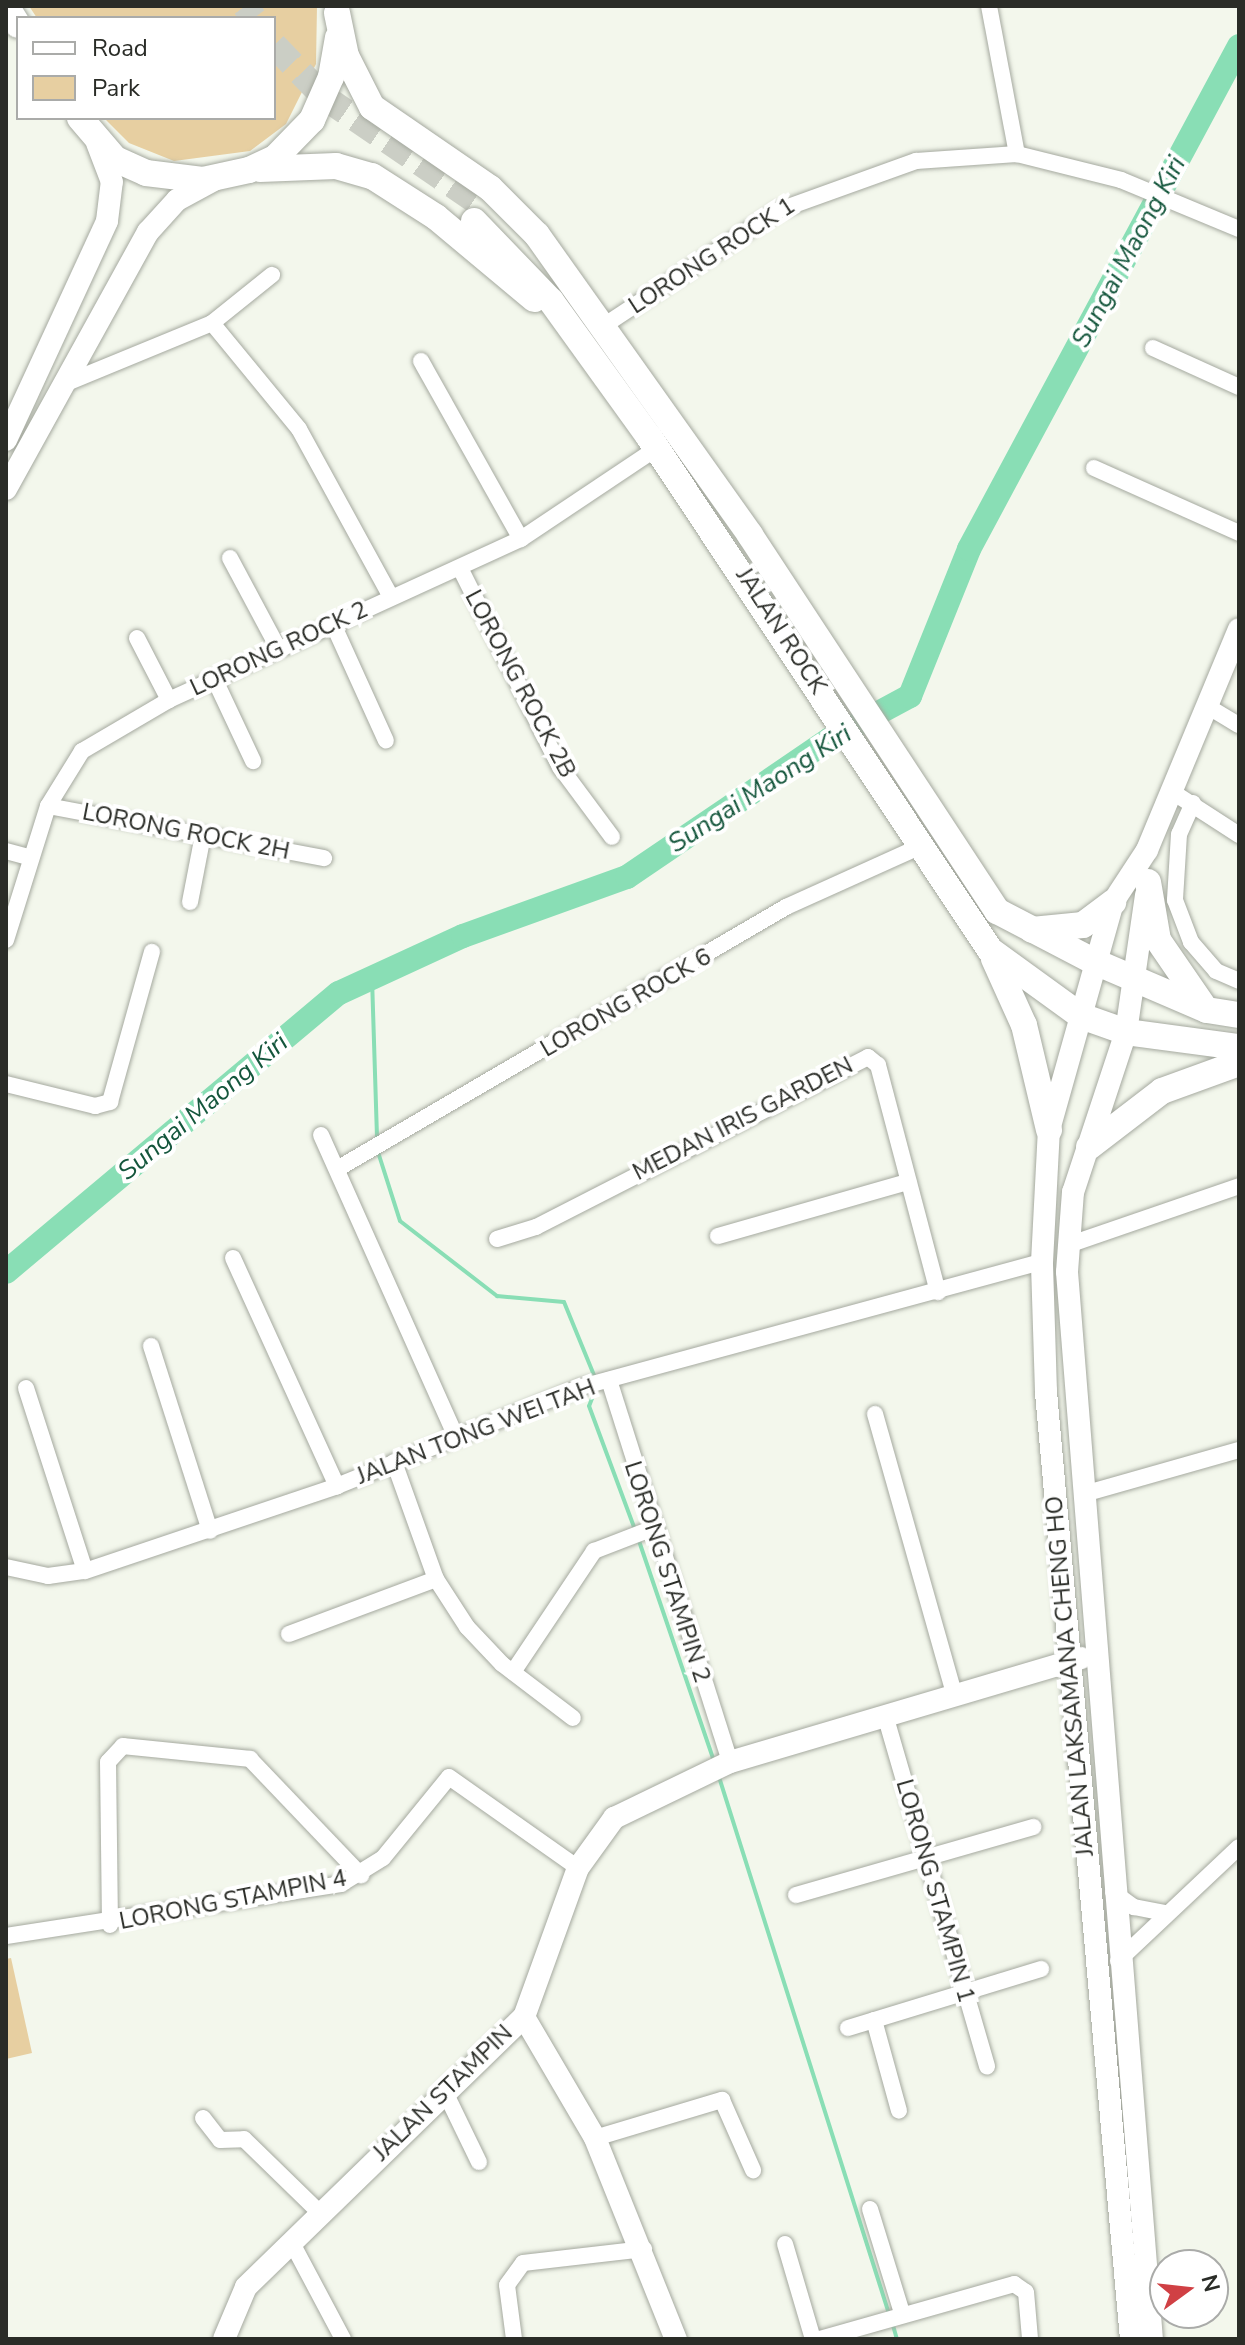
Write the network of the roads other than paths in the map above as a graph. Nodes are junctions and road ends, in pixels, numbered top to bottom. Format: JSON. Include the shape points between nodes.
{"nodes":[{"id":1,"x":989,"y":6,"type":"edge"},
{"id":2,"x":336,"y":9,"type":"edge"},
{"id":3,"x":81,"y":120,"type":"edge"},
{"id":4,"x":96,"y":140,"type":"junction"},
{"id":5,"x":1017,"y":154,"type":"junction"},
{"id":6,"x":249,"y":170,"type":"junction"},
{"id":7,"x":221,"y":177,"type":"junction"},
{"id":8,"x":1239,"y":229,"type":"edge"},
{"id":9,"x":272,"y":275,"type":"dead end"},
{"id":10,"x":212,"y":323,"type":"junction"},
{"id":11,"x":565,"y":323,"type":"junction"},
{"id":12,"x":92,"y":326,"type":"junction"},
{"id":13,"x":602,"y":327,"type":"junction"},
{"id":14,"x":1153,"y":348,"type":"dead end"},
{"id":15,"x":421,"y":361,"type":"dead end"},
{"id":16,"x":105,"y":371,"type":"junction"},
{"id":17,"x":1239,"y":387,"type":"edge"},
{"id":18,"x":57,"y":388,"type":"junction"},
{"id":19,"x":29,"y":395,"type":"junction"},
{"id":20,"x":6,"y":405,"type":"edge"},
{"id":21,"x":6,"y":440,"type":"edge"},
{"id":22,"x":657,"y":448,"type":"junction"},
{"id":23,"x":1094,"y":468,"type":"dead end"},
{"id":24,"x":6,"y":489,"type":"edge"},
{"id":25,"x":1239,"y":533,"type":"edge"},
{"id":26,"x":521,"y":539,"type":"junction"},
{"id":27,"x":230,"y":558,"type":"dead end"},
{"id":28,"x":460,"y":568,"type":"junction"},
{"id":29,"x":391,"y":597,"type":"junction"},
{"id":30,"x":333,"y":624,"type":"junction"},
{"id":31,"x":1239,"y":629,"type":"edge"},
{"id":32,"x":137,"y":638,"type":"dead end"},
{"id":33,"x":278,"y":648,"type":"junction"},
{"id":34,"x":214,"y":678,"type":"junction"},
{"id":35,"x":169,"y":700,"type":"junction"},
{"id":36,"x":1207,"y":706,"type":"junction"},
{"id":37,"x":1239,"y":725,"type":"edge"},
{"id":38,"x":386,"y":741,"type":"dead end"},
{"id":39,"x":253,"y":761,"type":"dead end"},
{"id":40,"x":1171,"y":791,"type":"junction"},
{"id":41,"x":1193,"y":803,"type":"junction"},
{"id":42,"x":48,"y":806,"type":"junction"},
{"id":43,"x":203,"y":835,"type":"junction"},
{"id":44,"x":1239,"y":835,"type":"edge"},
{"id":45,"x":612,"y":837,"type":"dead end"},
{"id":46,"x":919,"y":847,"type":"junction"},
{"id":47,"x":1147,"y":850,"type":"junction"},
{"id":48,"x":6,"y":851,"type":"edge"},
{"id":49,"x":28,"y":857,"type":"junction"},
{"id":50,"x":324,"y":858,"type":"dead end"},
{"id":51,"x":1148,"y":882,"type":"junction"},
{"id":52,"x":190,"y":902,"type":"dead end"},
{"id":53,"x":1113,"y":902,"type":"junction"},
{"id":54,"x":1024,"y":930,"type":"junction"},
{"id":55,"x":6,"y":940,"type":"edge"},
{"id":56,"x":990,"y":950,"type":"junction"},
{"id":57,"x":152,"y":952,"type":"dead end"},
{"id":58,"x":1093,"y":961,"type":"junction"},
{"id":59,"x":1135,"y":978,"type":"junction"},
{"id":60,"x":1239,"y":981,"type":"edge"},
{"id":61,"x":1207,"y":1010,"type":"junction"},
{"id":62,"x":1239,"y":1015,"type":"edge"},
{"id":63,"x":1081,"y":1016,"type":"junction"},
{"id":64,"x":1126,"y":1032,"type":"junction"},
{"id":65,"x":1239,"y":1047,"type":"edge"},
{"id":66,"x":1239,"y":1063,"type":"edge"},
{"id":67,"x":6,"y":1084,"type":"edge"},
{"id":68,"x":1049,"y":1130,"type":"junction"},
{"id":69,"x":321,"y":1135,"type":"dead end"},
{"id":70,"x":1089,"y":1147,"type":"junction"},
{"id":71,"x":337,"y":1169,"type":"junction"},
{"id":72,"x":908,"y":1182,"type":"junction"},
{"id":73,"x":1239,"y":1186,"type":"edge"},
{"id":74,"x":718,"y":1236,"type":"dead end"},
{"id":75,"x":497,"y":1239,"type":"dead end"},
{"id":76,"x":1068,"y":1245,"type":"junction"},
{"id":77,"x":233,"y":1258,"type":"dead end"},
{"id":78,"x":1042,"y":1262,"type":"junction"},
{"id":79,"x":938,"y":1292,"type":"junction"},
{"id":80,"x":151,"y":1346,"type":"dead end"},
{"id":81,"x":604,"y":1381,"type":"junction"},
{"id":82,"x":26,"y":1388,"type":"dead end"},
{"id":83,"x":875,"y":1414,"type":"dead end"},
{"id":84,"x":456,"y":1437,"type":"junction"},
{"id":85,"x":1239,"y":1450,"type":"edge"},
{"id":86,"x":394,"y":1462,"type":"junction"},
{"id":87,"x":337,"y":1486,"type":"junction"},
{"id":88,"x":1087,"y":1493,"type":"junction"},
{"id":89,"x":1089,"y":1523,"type":"junction"},
{"id":90,"x":210,"y":1531,"type":"junction"},
{"id":91,"x":646,"y":1531,"type":"junction"},
{"id":92,"x":6,"y":1567,"type":"edge"},
{"id":93,"x":85,"y":1571,"type":"junction"},
{"id":94,"x":436,"y":1579,"type":"junction"},
{"id":95,"x":289,"y":1634,"type":"dead end"},
{"id":96,"x":1069,"y":1662,"type":"junction"},
{"id":97,"x":513,"y":1672,"type":"junction"},
{"id":98,"x":954,"y":1694,"type":"junction"},
{"id":99,"x":885,"y":1715,"type":"junction"},
{"id":100,"x":573,"y":1718,"type":"dead end"},
{"id":101,"x":726,"y":1764,"type":"junction"},
{"id":102,"x":1033,"y":1827,"type":"dead end"},
{"id":103,"x":1239,"y":1847,"type":"edge"},
{"id":104,"x":927,"y":1858,"type":"junction"},
{"id":105,"x":578,"y":1868,"type":"junction"},
{"id":106,"x":361,"y":1875,"type":"junction"},
{"id":107,"x":1113,"y":1892,"type":"junction"},
{"id":108,"x":796,"y":1895,"type":"dead end"},
{"id":109,"x":1165,"y":1913,"type":"junction"},
{"id":110,"x":110,"y":1925,"type":"junction"},
{"id":111,"x":6,"y":1936,"type":"edge"},
{"id":112,"x":1117,"y":1962,"type":"junction"},
{"id":113,"x":1041,"y":1969,"type":"dead end"},
{"id":114,"x":964,"y":1992,"type":"junction"},
{"id":115,"x":524,"y":2017,"type":"junction"},
{"id":116,"x":874,"y":2020,"type":"junction"},
{"id":117,"x":848,"y":2028,"type":"dead end"},
{"id":118,"x":987,"y":2066,"type":"dead end"},
{"id":119,"x":444,"y":2090,"type":"junction"},
{"id":120,"x":899,"y":2111,"type":"dead end"},
{"id":121,"x":203,"y":2118,"type":"dead end"},
{"id":122,"x":595,"y":2138,"type":"junction"},
{"id":123,"x":479,"y":2162,"type":"dead end"},
{"id":124,"x":753,"y":2170,"type":"dead end"},
{"id":125,"x":870,"y":2209,"type":"dead end"},
{"id":126,"x":320,"y":2213,"type":"junction"},
{"id":127,"x":292,"y":2243,"type":"junction"},
{"id":128,"x":785,"y":2244,"type":"dead end"},
{"id":129,"x":644,"y":2249,"type":"junction"},
{"id":130,"x":892,"y":2316,"type":"junction"},
{"id":131,"x":224,"y":2339,"type":"edge"},
{"id":132,"x":343,"y":2339,"type":"edge"},
{"id":133,"x":514,"y":2339,"type":"edge"},
{"id":134,"x":676,"y":2339,"type":"edge"},
{"id":135,"x":813,"y":2339,"type":"edge"},
{"id":136,"x":820,"y":2339,"type":"edge"},
{"id":137,"x":1030,"y":2339,"type":"edge"},
{"id":138,"x":1131,"y":2339,"type":"edge"},
{"id":139,"x":1152,"y":2339,"type":"edge"}],
"edges":[{"from":1,"to":5,"type":"street"},
{"from":2,"to":6,"type":"main road","via":[[335,63],[312,120],[275,158]]},
{"from":2,"to":13,"type":"main road","name":"JALAN ROCK","via":[[346,56],[372,107],[510,205]]},
{"from":3,"to":4,"type":"main road"},
{"from":4,"to":7,"type":"main road","via":[[146,173]]},
{"from":4,"to":19,"type":"main road","via":[[113,201]]},
{"from":5,"to":8,"type":"street","name":"LORONG ROCK 1","via":[[1121,180]]},
{"from":5,"to":13,"type":"street","name":"LORONG ROCK 1","via":[[916,161],[812,193]]},
{"from":6,"to":7,"type":"main road"},
{"from":6,"to":11,"type":"main road","via":[[336,166],[372,176],[436,217]]},
{"from":7,"to":12,"type":"main road","via":[[177,200],[148,232]]},
{"from":9,"to":10,"type":"street"},
{"from":10,"to":16,"type":"street"},
{"from":10,"to":29,"type":"street","via":[[299,429]]},
{"from":11,"to":13,"type":"main road","name":"JALAN ROCK","via":[[479,214]]},
{"from":11,"to":22,"type":"main road","name":"JALAN ROCK"},
{"from":12,"to":16,"type":"street","via":[[91,350]]},
{"from":12,"to":18,"type":"main road"},
{"from":13,"to":54,"type":"main road","name":"JALAN ROCK","via":[[860,699],[973,879],[997,911]]},
{"from":14,"to":17,"type":"street"},
{"from":15,"to":26,"type":"street"},
{"from":16,"to":18,"type":"street"},
{"from":18,"to":24,"type":"main road"},
{"from":19,"to":20,"type":"street"},
{"from":19,"to":21,"type":"main road"},
{"from":22,"to":26,"type":"street","name":"LORONG ROCK 2"},
{"from":22,"to":46,"type":"main road","name":"JALAN ROCK"},
{"from":23,"to":25,"type":"street"},
{"from":26,"to":28,"type":"street","name":"LORONG ROCK 2"},
{"from":27,"to":33,"type":"street"},
{"from":28,"to":29,"type":"street","name":"LORONG ROCK 2"},
{"from":28,"to":45,"type":"street","name":"LORONG ROCK 2B","via":[[560,767]]},
{"from":29,"to":30,"type":"street","name":"LORONG ROCK 2"},
{"from":30,"to":33,"type":"street","name":"LORONG ROCK 2"},
{"from":30,"to":38,"type":"street"},
{"from":31,"to":36,"type":"main road"},
{"from":32,"to":35,"type":"street"},
{"from":33,"to":34,"type":"street","name":"LORONG ROCK 2"},
{"from":34,"to":35,"type":"street","name":"LORONG ROCK 2"},
{"from":34,"to":39,"type":"street"},
{"from":35,"to":42,"type":"street","name":"LORONG ROCK 2","via":[[82,751]]},
{"from":36,"to":37,"type":"street"},
{"from":36,"to":40,"type":"main road"},
{"from":40,"to":41,"type":"street"},
{"from":40,"to":47,"type":"main road"},
{"from":41,"to":44,"type":"street"},
{"from":41,"to":60,"type":"street","via":[[1179,834],[1175,900],[1191,942],[1216,971]]},
{"from":42,"to":43,"type":"street","name":"LORONG ROCK 2H"},
{"from":42,"to":49,"type":"street","name":"LORONG ROCK 2"},
{"from":43,"to":50,"type":"street","name":"LORONG ROCK 2H"},
{"from":43,"to":52,"type":"street"},
{"from":46,"to":56,"type":"main road","name":"JALAN ROCK"},
{"from":46,"to":71,"type":"street","name":"LORONG ROCK 6","via":[[786,907]]},
{"from":47,"to":51,"type":"main road","name":"JALAN LAKSAMANA CHENG HO"},
{"from":47,"to":53,"type":"main road","name":"JALAN LAKSAMANA CHENG HO"},
{"from":48,"to":49,"type":"street"},
{"from":49,"to":55,"type":"street","name":"LORONG ROCK 2"},
{"from":51,"to":59,"type":"main road","name":"JALAN LAKSAMANA CHENG HO"},
{"from":51,"to":61,"type":"main road","via":[[1158,940]]},
{"from":53,"to":54,"type":"main road","via":[[1083,925]]},
{"from":53,"to":58,"type":"main road","name":"JALAN LAKSAMANA CHENG HO"},
{"from":54,"to":58,"type":"main road","name":"JALAN ROCK"},
{"from":56,"to":63,"type":"main road","name":"JALAN ROCK"},
{"from":56,"to":68,"type":"main road","via":[[1024,1025]]},
{"from":57,"to":67,"type":"street","via":[[110,1102],[95,1106]]},
{"from":58,"to":59,"type":"main road","name":"JALAN ROCK"},
{"from":58,"to":63,"type":"main road","name":"JALAN LAKSAMANA CHENG HO"},
{"from":59,"to":61,"type":"main road","name":"JALAN ROCK"},
{"from":59,"to":64,"type":"main road","name":"JALAN LAKSAMANA CHENG HO"},
{"from":61,"to":62,"type":"main road","name":"JALAN ROCK"},
{"from":63,"to":64,"type":"main road","name":"JALAN ROCK"},
{"from":63,"to":68,"type":"main road","name":"JALAN LAKSAMANA CHENG HO"},
{"from":64,"to":65,"type":"main road","name":"JALAN ROCK"},
{"from":64,"to":70,"type":"main road","name":"JALAN LAKSAMANA CHENG HO"},
{"from":66,"to":70,"type":"main road","via":[[1162,1091]]},
{"from":68,"to":78,"type":"main road","name":"JALAN LAKSAMANA CHENG HO"},
{"from":69,"to":71,"type":"street"},
{"from":70,"to":76,"type":"main road","name":"JALAN LAKSAMANA CHENG HO","via":[[1073,1192]]},
{"from":71,"to":84,"type":"street"},
{"from":72,"to":74,"type":"street"},
{"from":72,"to":75,"type":"street","name":"MEDAN IRIS GARDEN","via":[[878,1065],[868,1057],[536,1227]]},
{"from":72,"to":79,"type":"street","name":"MEDAN IRIS GARDEN"},
{"from":73,"to":76,"type":"street"},
{"from":76,"to":88,"type":"main road","name":"JALAN LAKSAMANA CHENG HO"},
{"from":77,"to":87,"type":"street"},
{"from":78,"to":79,"type":"street","name":"JALAN TONG WEI TAH"},
{"from":78,"to":96,"type":"main road","name":"JALAN LAKSAMANA CHENG HO"},
{"from":79,"to":81,"type":"street","name":"JALAN TONG WEI TAH"},
{"from":80,"to":90,"type":"street"},
{"from":81,"to":84,"type":"street","name":"JALAN TONG WEI TAH"},
{"from":81,"to":91,"type":"street","name":"LORONG STAMPIN 2"},
{"from":82,"to":93,"type":"street"},
{"from":83,"to":98,"type":"street"},
{"from":84,"to":86,"type":"street","name":"JALAN TONG WEI TAH"},
{"from":85,"to":88,"type":"street"},
{"from":86,"to":87,"type":"street","name":"JALAN TONG WEI TAH"},
{"from":86,"to":94,"type":"street"},
{"from":87,"to":90,"type":"street","name":"JALAN TONG WEI TAH"},
{"from":88,"to":89,"type":"main road","name":"JALAN LAKSAMANA CHENG HO"},
{"from":89,"to":96,"type":"main road","via":[[1081,1552],[1083,1654]]},
{"from":89,"to":107,"type":"main road","name":"JALAN LAKSAMANA CHENG HO"},
{"from":90,"to":93,"type":"street","name":"JALAN TONG WEI TAH"},
{"from":91,"to":97,"type":"street","via":[[594,1551]]},
{"from":91,"to":101,"type":"street","name":"LORONG STAMPIN 2"},
{"from":92,"to":93,"type":"street","name":"JALAN TONG WEI TAH","via":[[48,1576]]},
{"from":94,"to":95,"type":"street"},
{"from":94,"to":97,"type":"street","via":[[467,1627]]},
{"from":96,"to":98,"type":"main road","name":"JALAN STAMPIN"},
{"from":96,"to":138,"type":"main road","name":"JALAN LAKSAMANA CHENG HO"},
{"from":97,"to":100,"type":"street"},
{"from":98,"to":99,"type":"main road","name":"JALAN STAMPIN"},
{"from":99,"to":101,"type":"main road","name":"JALAN STAMPIN"},
{"from":99,"to":104,"type":"street","name":"LORONG STAMPIN 1"},
{"from":101,"to":105,"type":"main road","name":"JALAN STAMPIN","via":[[614,1818]]},
{"from":102,"to":104,"type":"street"},
{"from":103,"to":109,"type":"street"},
{"from":104,"to":108,"type":"street"},
{"from":104,"to":114,"type":"street","name":"LORONG STAMPIN 1"},
{"from":105,"to":106,"type":"street","name":"LORONG STAMPIN 4","via":[[449,1777]]},
{"from":105,"to":115,"type":"main road","name":"JALAN STAMPIN"},
{"from":106,"to":110,"type":"street","name":"LORONG STAMPIN 4"},
{"from":106,"to":110,"type":"street","via":[[250,1759],[123,1746],[108,1762]]},
{"from":107,"to":109,"type":"street","via":[[1134,1907]]},
{"from":107,"to":112,"type":"main road","name":"JALAN LAKSAMANA CHENG HO"},
{"from":109,"to":112,"type":"street"},
{"from":110,"to":111,"type":"street","name":"LORONG STAMPIN 4"},
{"from":112,"to":139,"type":"main road","name":"JALAN LAKSAMANA CHENG HO"},
{"from":113,"to":114,"type":"street"},
{"from":114,"to":116,"type":"street"},
{"from":114,"to":118,"type":"street","name":"LORONG STAMPIN 1"},
{"from":115,"to":119,"type":"main road","name":"JALAN STAMPIN"},
{"from":115,"to":122,"type":"main road"},
{"from":116,"to":117,"type":"street"},
{"from":116,"to":120,"type":"street"},
{"from":119,"to":123,"type":"street"},
{"from":119,"to":126,"type":"main road","name":"JALAN STAMPIN"},
{"from":121,"to":126,"type":"street","via":[[220,2140],[244,2139]]},
{"from":122,"to":124,"type":"street","via":[[722,2100]]},
{"from":122,"to":129,"type":"main road"},
{"from":125,"to":130,"type":"street"},
{"from":126,"to":127,"type":"main road","name":"JALAN STAMPIN"},
{"from":127,"to":131,"type":"main road","name":"JALAN STAMPIN","via":[[237,2300]]},
{"from":127,"to":132,"type":"street"},
{"from":128,"to":135,"type":"street"},
{"from":129,"to":133,"type":"street","via":[[523,2263],[507,2285]]},
{"from":129,"to":134,"type":"main road"},
{"from":130,"to":136,"type":"street"},
{"from":130,"to":137,"type":"street","via":[[1014,2284],[1026,2292]]}]}
